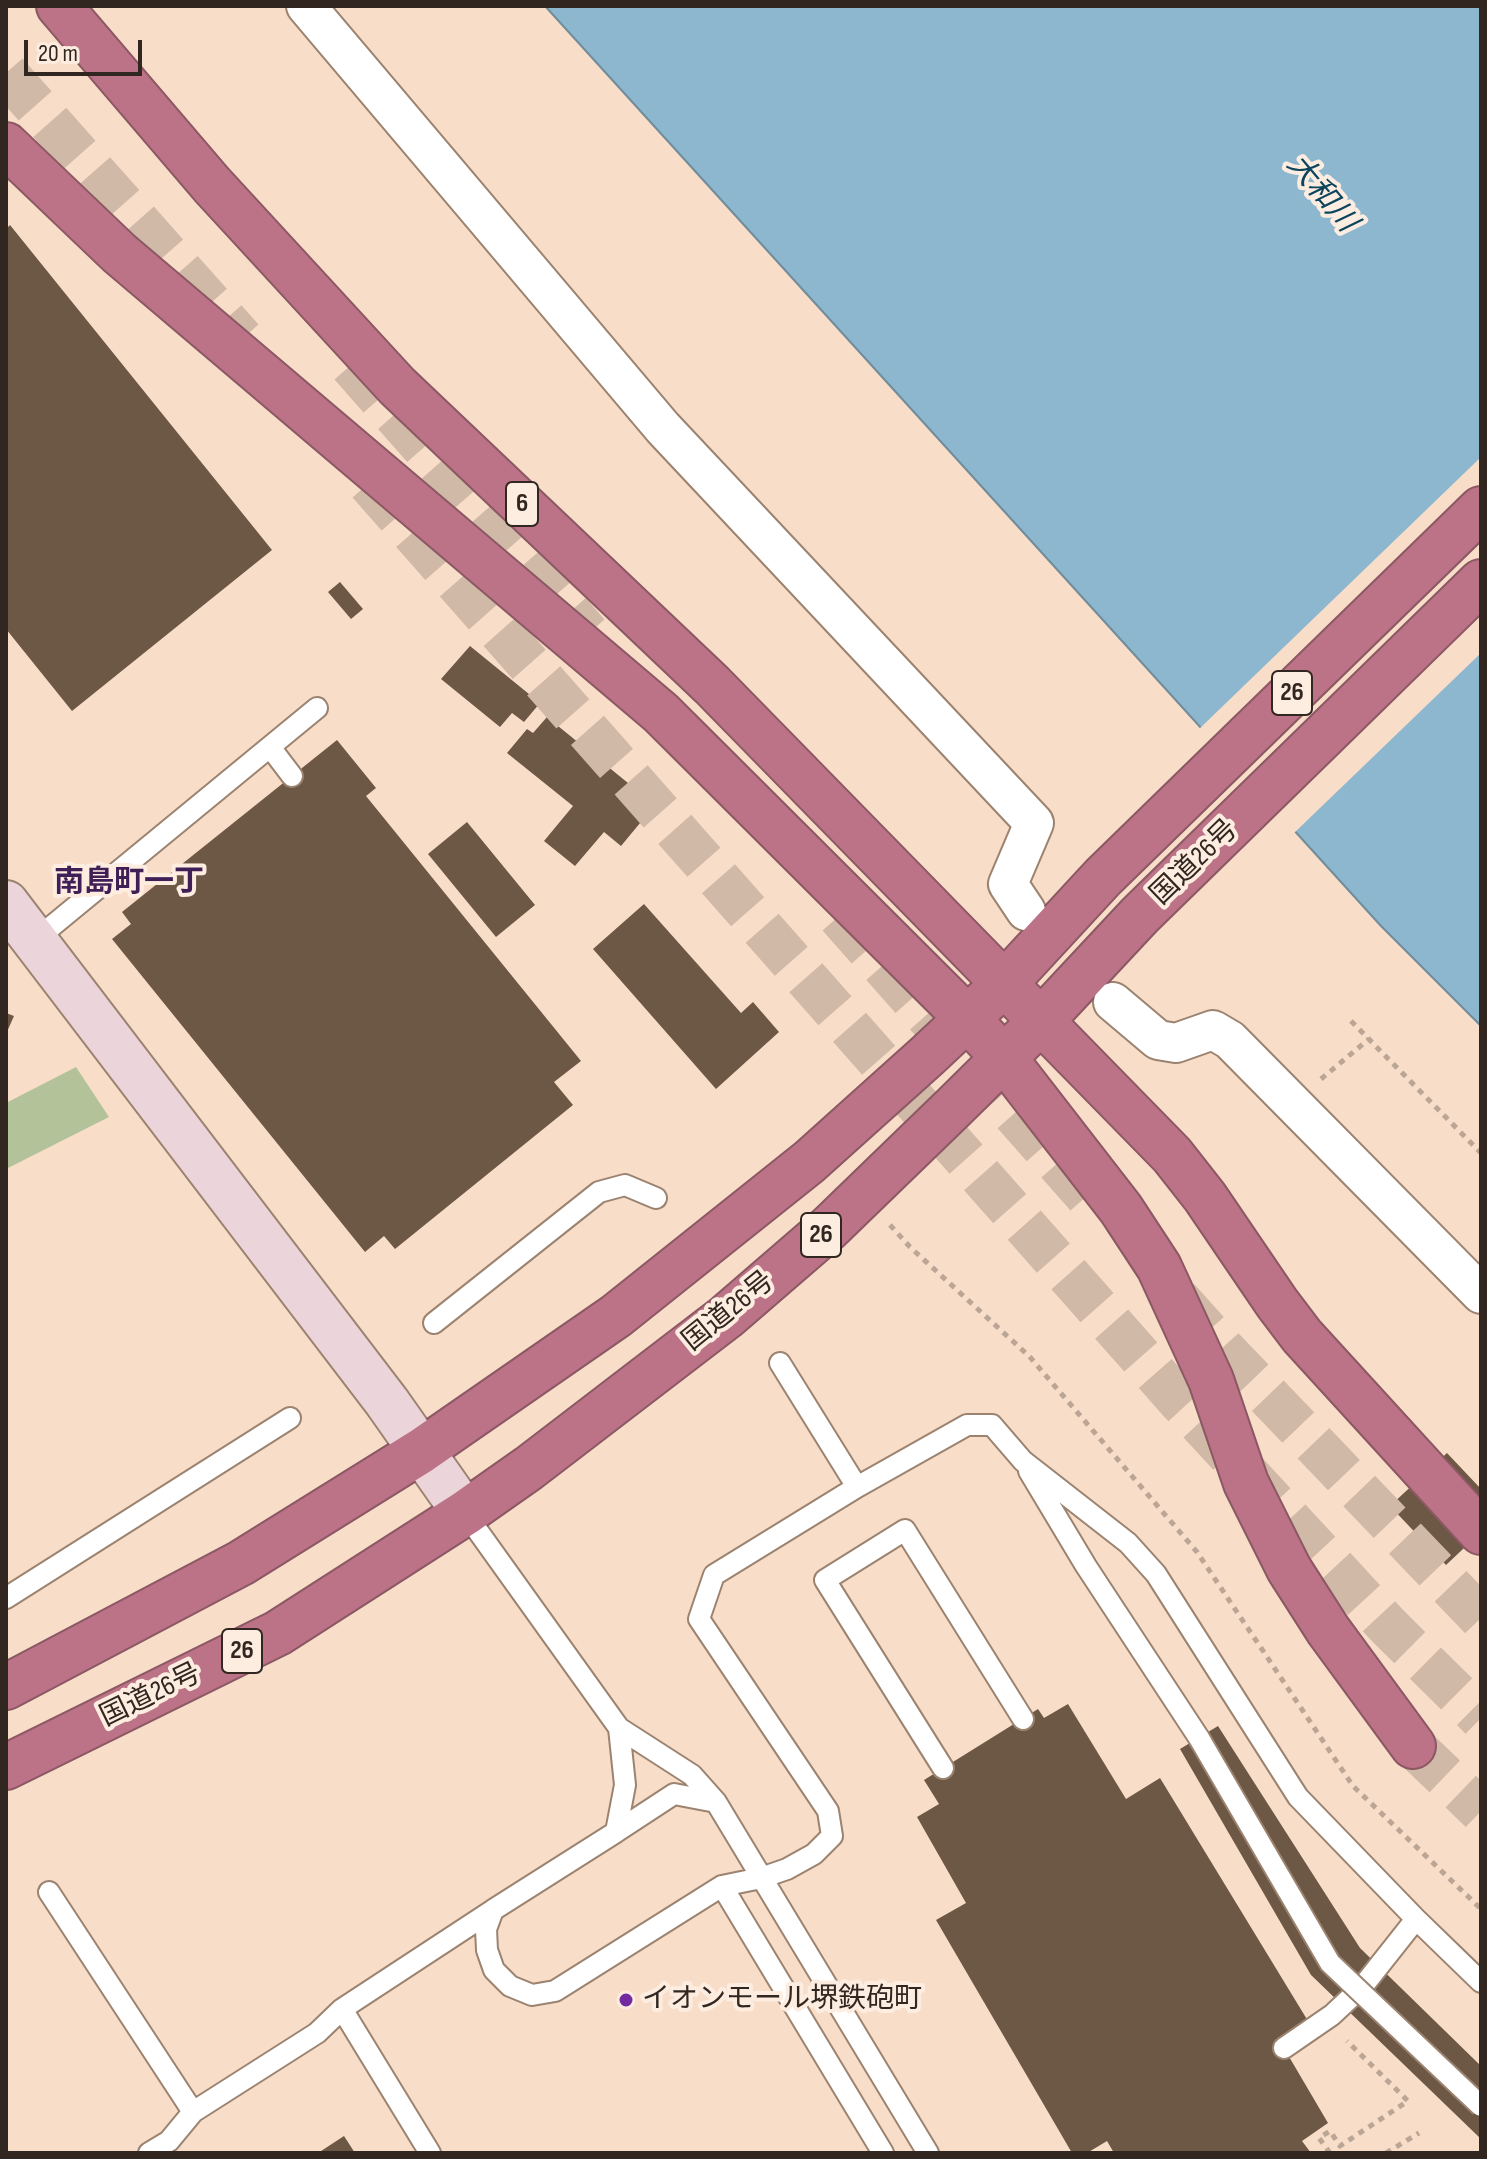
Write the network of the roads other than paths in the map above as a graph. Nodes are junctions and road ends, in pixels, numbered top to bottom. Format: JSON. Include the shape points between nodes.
{"nodes":[{"id":1,"x":59,"y":6,"type":"edge"},
{"id":2,"x":306,"y":6,"type":"edge"},
{"id":3,"x":6,"y":145,"type":"edge"},
{"id":4,"x":1481,"y":509,"type":"edge"},
{"id":5,"x":1481,"y":582,"type":"edge"},
{"id":6,"x":317,"y":708,"type":"dead end"},
{"id":7,"x":270,"y":747,"type":"junction"},
{"id":8,"x":292,"y":776,"type":"dead end"},
{"id":9,"x":6,"y":903,"type":"edge"},
{"id":10,"x":1026,"y":911,"type":"dead end"},
{"id":11,"x":35,"y":940,"type":"junction"},
{"id":12,"x":1005,"y":983,"type":"junction"},
{"id":13,"x":1113,"y":1002,"type":"dead end"},
{"id":14,"x":967,"y":1018,"type":"junction"},
{"id":15,"x":1041,"y":1021,"type":"junction"},
{"id":16,"x":1004,"y":1058,"type":"junction"},
{"id":17,"x":656,"y":1198,"type":"dead end"},
{"id":18,"x":1481,"y":1294,"type":"edge"},
{"id":19,"x":434,"y":1323,"type":"dead end"},
{"id":20,"x":780,"y":1363,"type":"dead end"},
{"id":21,"x":290,"y":1418,"type":"dead end"},
{"id":22,"x":421,"y":1451,"type":"junction"},
{"id":23,"x":1023,"y":1461,"type":"junction"},
{"id":24,"x":857,"y":1487,"type":"junction"},
{"id":25,"x":465,"y":1513,"type":"junction"},
{"id":26,"x":1481,"y":1532,"type":"edge"},
{"id":27,"x":6,"y":1598,"type":"edge"},
{"id":28,"x":6,"y":1687,"type":"edge"},
{"id":29,"x":1023,"y":1719,"type":"dead end"},
{"id":30,"x":619,"y":1728,"type":"junction"},
{"id":31,"x":1413,"y":1746,"type":"tunnel mouth"},
{"id":32,"x":6,"y":1767,"type":"edge"},
{"id":33,"x":943,"y":1768,"type":"dead end"},
{"id":34,"x":716,"y":1802,"type":"junction"},
{"id":35,"x":616,"y":1832,"type":"junction"},
{"id":36,"x":761,"y":1878,"type":"junction"},
{"id":37,"x":722,"y":1886,"type":"junction"},
{"id":38,"x":49,"y":1892,"type":"dead end"},
{"id":39,"x":493,"y":1910,"type":"junction"},
{"id":40,"x":1416,"y":1919,"type":"junction"},
{"id":41,"x":1481,"y":1982,"type":"edge"},
{"id":42,"x":342,"y":2009,"type":"junction"},
{"id":43,"x":1284,"y":2048,"type":"dead end"},
{"id":44,"x":1481,"y":2106,"type":"edge"},
{"id":45,"x":193,"y":2112,"type":"junction"},
{"id":46,"x":149,"y":2153,"type":"edge"},
{"id":47,"x":430,"y":2153,"type":"edge"},
{"id":48,"x":883,"y":2153,"type":"edge"},
{"id":49,"x":928,"y":2153,"type":"edge"}],
"edges":[{"from":1,"to":12,"type":"highway","number":"6","via":[[212,185],[397,386],[712,685]]},
{"from":2,"to":10,"type":"street","via":[[663,428],[1034,823],[1008,884]]},
{"from":3,"to":14,"type":"highway","via":[[119,253],[661,713]]},
{"from":4,"to":12,"type":"highway","name":"国道26号","number":"26","via":[[1103,877]]},
{"from":5,"to":15,"type":"highway","name":"国道26号","number":"26","via":[[1140,915]]},
{"from":6,"to":7,"type":"lane"},
{"from":7,"to":8,"type":"lane"},
{"from":7,"to":11,"type":"lane"},
{"from":9,"to":11,"type":"street"},
{"from":11,"to":22,"type":"street"},
{"from":12,"to":14,"type":"highway","name":"国道26号","number":"26"},
{"from":12,"to":15,"type":"highway"},
{"from":13,"to":18,"type":"street","via":[[1158,1040],[1176,1043],[1213,1030],[1230,1040]]},
{"from":14,"to":16,"type":"highway"},
{"from":14,"to":22,"type":"highway","name":"国道26号","number":"26","via":[[809,1162],[616,1316]]},
{"from":15,"to":16,"type":"highway","name":"国道26号","number":"26"},
{"from":15,"to":26,"type":"highway","via":[[1172,1155],[1302,1336]]},
{"from":16,"to":25,"type":"highway","name":"国道26号","number":"26","via":[[829,1228],[726,1317]]},
{"from":16,"to":31,"type":"highway","via":[[1121,1209],[1159,1267],[1211,1380],[1246,1483],[1289,1569]]},
{"from":17,"to":19,"type":"lane","via":[[625,1185],[599,1192]]},
{"from":20,"to":24,"type":"lane"},
{"from":21,"to":27,"type":"lane"},
{"from":22,"to":25,"type":"street"},
{"from":22,"to":28,"type":"highway","name":"国道26号","number":"26","via":[[241,1563]]},
{"from":23,"to":24,"type":"lane","via":[[992,1425],[967,1425]]},
{"from":23,"to":40,"type":"lane","via":[[1128,1543],[1156,1574],[1298,1797]]},
{"from":23,"to":44,"type":"lane","bridge":true,"via":[[1199,1738],[1330,1963]]},
{"from":24,"to":36,"type":"lane","via":[[714,1575],[699,1619],[828,1811],[832,1836],[814,1854]]},
{"from":25,"to":30,"type":"lane"},
{"from":25,"to":32,"type":"highway","name":"国道26号","number":"26","via":[[278,1633]]},
{"from":29,"to":33,"type":"lane","via":[[905,1530],[825,1580]]},
{"from":30,"to":34,"type":"lane","via":[[692,1775]]},
{"from":30,"to":35,"type":"lane","via":[[625,1785]]},
{"from":34,"to":35,"type":"lane","via":[[674,1794]]},
{"from":34,"to":36,"type":"lane"},
{"from":35,"to":39,"type":"lane"},
{"from":36,"to":37,"type":"lane"},
{"from":36,"to":49,"type":"lane"},
{"from":37,"to":39,"type":"lane","via":[[555,1991],[532,1995],[510,1986],[494,1970],[486,1929]]},
{"from":37,"to":48,"type":"lane"},
{"from":38,"to":45,"type":"lane"},
{"from":39,"to":42,"type":"lane"},
{"from":40,"to":41,"type":"lane"},
{"from":40,"to":43,"type":"lane","via":[[1363,1986]]},
{"from":42,"to":45,"type":"lane","via":[[317,2033]]},
{"from":42,"to":47,"type":"lane"},
{"from":45,"to":46,"type":"lane","via":[[169,2141]]}]}
